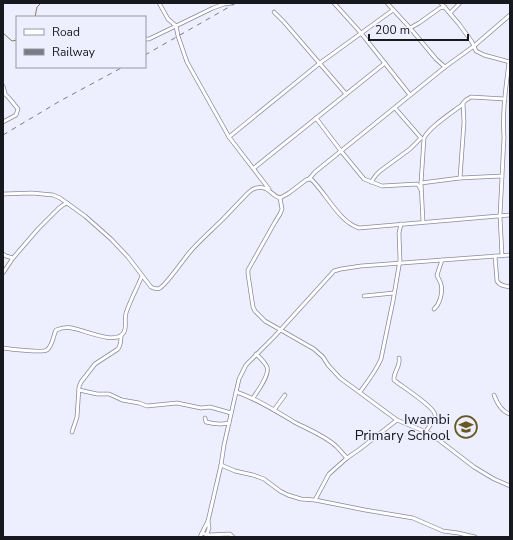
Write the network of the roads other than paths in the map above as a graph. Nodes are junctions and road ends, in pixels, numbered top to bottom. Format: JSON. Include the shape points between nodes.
{"nodes":[{"id":1,"x":159,"y":3,"type":"edge"},
{"id":2,"x":224,"y":3,"type":"edge"},
{"id":3,"x":231,"y":3,"type":"edge"},
{"id":4,"x":334,"y":3,"type":"edge"},
{"id":5,"x":387,"y":3,"type":"edge"},
{"id":6,"x":441,"y":3,"type":"edge"},
{"id":7,"x":460,"y":3,"type":"edge"},
{"id":8,"x":445,"y":7,"type":"junction"},
{"id":9,"x":393,"y":10,"type":"junction"},
{"id":10,"x":274,"y":12,"type":"dead end"},
{"id":11,"x":450,"y":12,"type":"junction"},
{"id":12,"x":510,"y":15,"type":"edge"},
{"id":13,"x":176,"y":26,"type":"junction"},
{"id":14,"x":410,"y":28,"type":"junction"},
{"id":15,"x":361,"y":34,"type":"junction"},
{"id":16,"x":146,"y":39,"type":"edge"},
{"id":17,"x":474,"y":46,"type":"junction"},
{"id":18,"x":509,"y":62,"type":"edge"},
{"id":19,"x":385,"y":63,"type":"junction"},
{"id":20,"x":320,"y":64,"type":"junction"},
{"id":21,"x":445,"y":67,"type":"junction"},
{"id":22,"x":3,"y":86,"type":"edge"},
{"id":23,"x":4,"y":93,"type":"edge"},
{"id":24,"x":346,"y":94,"type":"junction"},
{"id":25,"x":410,"y":95,"type":"junction"},
{"id":26,"x":505,"y":100,"type":"junction"},
{"id":27,"x":463,"y":104,"type":"junction"},
{"id":28,"x":395,"y":108,"type":"junction"},
{"id":29,"x":316,"y":118,"type":"junction"},
{"id":30,"x":3,"y":122,"type":"edge"},
{"id":31,"x":229,"y":136,"type":"junction"},
{"id":32,"x":504,"y":137,"type":"junction"},
{"id":33,"x":421,"y":138,"type":"junction"},
{"id":34,"x":510,"y":138,"type":"edge"},
{"id":35,"x":424,"y":141,"type":"junction"},
{"id":36,"x":340,"y":151,"type":"junction"},
{"id":37,"x":254,"y":168,"type":"junction"},
{"id":38,"x":502,"y":176,"type":"junction"},
{"id":39,"x":460,"y":178,"type":"junction"},
{"id":40,"x":309,"y":179,"type":"junction"},
{"id":41,"x":371,"y":182,"type":"junction"},
{"id":42,"x":421,"y":183,"type":"junction"},
{"id":43,"x":269,"y":189,"type":"junction"},
{"id":44,"x":421,"y":190,"type":"junction"},
{"id":45,"x":3,"y":194,"type":"edge"},
{"id":46,"x":280,"y":198,"type":"junction"},
{"id":47,"x":67,"y":203,"type":"junction"},
{"id":48,"x":510,"y":215,"type":"edge"},
{"id":49,"x":500,"y":216,"type":"junction"},
{"id":50,"x":424,"y":222,"type":"junction"},
{"id":51,"x":401,"y":224,"type":"junction"},
{"id":52,"x":3,"y":254,"type":"edge"},
{"id":53,"x":510,"y":255,"type":"edge"},
{"id":54,"x":496,"y":256,"type":"junction"},
{"id":55,"x":502,"y":256,"type":"junction"},
{"id":56,"x":13,"y":258,"type":"junction"},
{"id":57,"x":442,"y":260,"type":"junction"},
{"id":58,"x":399,"y":264,"type":"junction"},
{"id":59,"x":3,"y":273,"type":"edge"},
{"id":60,"x":142,"y":276,"type":"junction"},
{"id":61,"x":510,"y":287,"type":"edge"},
{"id":62,"x":394,"y":293,"type":"junction"},
{"id":63,"x":364,"y":296,"type":"dead end"},
{"id":64,"x":434,"y":309,"type":"dead end"},
{"id":65,"x":281,"y":330,"type":"junction"},
{"id":66,"x":121,"y":336,"type":"junction"},
{"id":67,"x":3,"y":348,"type":"edge"},
{"id":68,"x":256,"y":354,"type":"junction"},
{"id":69,"x":399,"y":358,"type":"dead end"},
{"id":70,"x":78,"y":390,"type":"junction"},
{"id":71,"x":236,"y":392,"type":"junction"},
{"id":72,"x":360,"y":392,"type":"junction"},
{"id":73,"x":286,"y":395,"type":"dead end"},
{"id":74,"x":494,"y":395,"type":"dead end"},
{"id":75,"x":252,"y":398,"type":"junction"},
{"id":76,"x":274,"y":410,"type":"junction"},
{"id":77,"x":231,"y":413,"type":"junction"},
{"id":78,"x":510,"y":414,"type":"edge"},
{"id":79,"x":205,"y":418,"type":"dead end"},
{"id":80,"x":397,"y":420,"type":"junction"},
{"id":81,"x":229,"y":423,"type":"junction"},
{"id":82,"x":426,"y":431,"type":"junction"},
{"id":83,"x":72,"y":432,"type":"dead end"},
{"id":84,"x":347,"y":458,"type":"junction"},
{"id":85,"x":221,"y":465,"type":"junction"},
{"id":86,"x":510,"y":486,"type":"edge"},
{"id":87,"x":316,"y":500,"type":"junction"},
{"id":88,"x":208,"y":522,"type":"junction"},
{"id":89,"x":202,"y":533,"type":"junction"},
{"id":90,"x":206,"y":536,"type":"edge"},
{"id":91,"x":200,"y":537,"type":"edge"},
{"id":92,"x":233,"y":537,"type":"edge"},
{"id":93,"x":475,"y":537,"type":"edge"}],
"edges":[{"from":1,"to":13,"type":"street","via":[[168,19]]},
{"from":2,"to":3,"type":"street"},
{"from":2,"to":13,"type":"street"},
{"from":4,"to":15,"type":"street"},
{"from":5,"to":9,"type":"street"},
{"from":6,"to":8,"type":"street"},
{"from":7,"to":11,"type":"street"},
{"from":8,"to":11,"type":"street"},
{"from":8,"to":14,"type":"street"},
{"from":9,"to":14,"type":"street"},
{"from":9,"to":15,"type":"street"},
{"from":10,"to":20,"type":"street"},
{"from":11,"to":17,"type":"street"},
{"from":12,"to":17,"type":"street"},
{"from":13,"to":16,"type":"street"},
{"from":13,"to":31,"type":"street","via":[[187,62]]},
{"from":14,"to":21,"type":"street"},
{"from":15,"to":19,"type":"street"},
{"from":15,"to":20,"type":"street"},
{"from":17,"to":18,"type":"street","via":[[475,50],[484,55]]},
{"from":17,"to":21,"type":"street"},
{"from":18,"to":26,"type":"street"},
{"from":19,"to":24,"type":"street"},
{"from":19,"to":25,"type":"street"},
{"from":20,"to":24,"type":"street"},
{"from":20,"to":31,"type":"street"},
{"from":21,"to":25,"type":"street"},
{"from":22,"to":23,"type":"street"},
{"from":23,"to":30,"type":"street","via":[[18,112]]},
{"from":24,"to":29,"type":"street"},
{"from":25,"to":28,"type":"street"},
{"from":26,"to":27,"type":"street","via":[[471,98]]},
{"from":26,"to":32,"type":"street"},
{"from":27,"to":35,"type":"street","via":[[426,134]]},
{"from":27,"to":39,"type":"street"},
{"from":28,"to":33,"type":"street"},
{"from":28,"to":36,"type":"street"},
{"from":29,"to":36,"type":"street"},
{"from":29,"to":37,"type":"street"},
{"from":31,"to":37,"type":"street"},
{"from":32,"to":34,"type":"street"},
{"from":32,"to":38,"type":"street"},
{"from":33,"to":35,"type":"street"},
{"from":33,"to":41,"type":"street","via":[[380,171]]},
{"from":35,"to":42,"type":"street"},
{"from":36,"to":40,"type":"street"},
{"from":36,"to":41,"type":"street","via":[[362,178]]},
{"from":37,"to":43,"type":"street"},
{"from":38,"to":39,"type":"street"},
{"from":38,"to":49,"type":"street"},
{"from":39,"to":42,"type":"street"},
{"from":40,"to":46,"type":"street"},
{"from":40,"to":51,"type":"street","via":[[354,226],[359,228]]},
{"from":41,"to":44,"type":"street","via":[[382,186],[415,184]]},
{"from":42,"to":44,"type":"street"},
{"from":43,"to":46,"type":"street"},
{"from":43,"to":60,"type":"street","via":[[252,189],[189,252],[160,288],[151,287]]},
{"from":44,"to":50,"type":"street"},
{"from":45,"to":47,"type":"street","via":[[32,192],[53,195]]},
{"from":46,"to":65,"type":"street","via":[[280,214],[248,274],[254,309],[265,321]]},
{"from":47,"to":56,"type":"street","via":[[38,229]]},
{"from":47,"to":60,"type":"street","via":[[111,239]]},
{"from":48,"to":49,"type":"street"},
{"from":49,"to":50,"type":"street"},
{"from":49,"to":55,"type":"street"},
{"from":50,"to":51,"type":"street"},
{"from":51,"to":58,"type":"street"},
{"from":52,"to":56,"type":"street"},
{"from":53,"to":55,"type":"street"},
{"from":54,"to":55,"type":"street"},
{"from":54,"to":57,"type":"street"},
{"from":54,"to":61,"type":"street","via":[[497,281]]},
{"from":56,"to":59,"type":"street"},
{"from":57,"to":58,"type":"street"},
{"from":57,"to":64,"type":"street","via":[[437,275],[441,294]]},
{"from":58,"to":62,"type":"street"},
{"from":58,"to":65,"type":"street","via":[[336,270]]},
{"from":60,"to":66,"type":"street","via":[[128,307],[126,330]]},
{"from":62,"to":63,"type":"street"},
{"from":62,"to":72,"type":"street","via":[[381,359]]},
{"from":65,"to":68,"type":"street"},
{"from":65,"to":72,"type":"street","via":[[314,349],[340,378]]},
{"from":66,"to":67,"type":"street","via":[[106,337],[73,328],[63,328],[56,330],[50,346],[44,351]]},
{"from":66,"to":70,"type":"street","via":[[120,347],[92,366]]},
{"from":68,"to":71,"type":"street","via":[[246,365]]},
{"from":68,"to":75,"type":"street","via":[[267,365],[268,370]]},
{"from":69,"to":82,"type":"street","via":[[400,363],[394,380],[432,408],[435,413],[435,418]]},
{"from":70,"to":77,"type":"street","via":[[109,394],[147,406],[177,403],[201,408],[210,407]]},
{"from":70,"to":83,"type":"street","via":[[77,417]]},
{"from":71,"to":75,"type":"street"},
{"from":71,"to":77,"type":"street"},
{"from":72,"to":80,"type":"street"},
{"from":73,"to":76,"type":"street"},
{"from":74,"to":78,"type":"street","via":[[504,412]]},
{"from":75,"to":76,"type":"street"},
{"from":76,"to":84,"type":"street","via":[[329,441]]},
{"from":77,"to":81,"type":"street"},
{"from":79,"to":81,"type":"street","via":[[206,422],[220,425]]},
{"from":80,"to":82,"type":"street"},
{"from":80,"to":84,"type":"street"},
{"from":81,"to":85,"type":"street"},
{"from":82,"to":86,"type":"street","via":[[474,467]]},
{"from":84,"to":87,"type":"street","via":[[329,474]]},
{"from":85,"to":87,"type":"street","via":[[264,479],[288,495]]},
{"from":85,"to":88,"type":"street"},
{"from":87,"to":93,"type":"street","via":[[413,518],[442,531]]},
{"from":88,"to":89,"type":"street"},
{"from":88,"to":90,"type":"street"},
{"from":89,"to":90,"type":"street"},
{"from":89,"to":91,"type":"street"},
{"from":90,"to":92,"type":"street","via":[[230,534]]}]}
